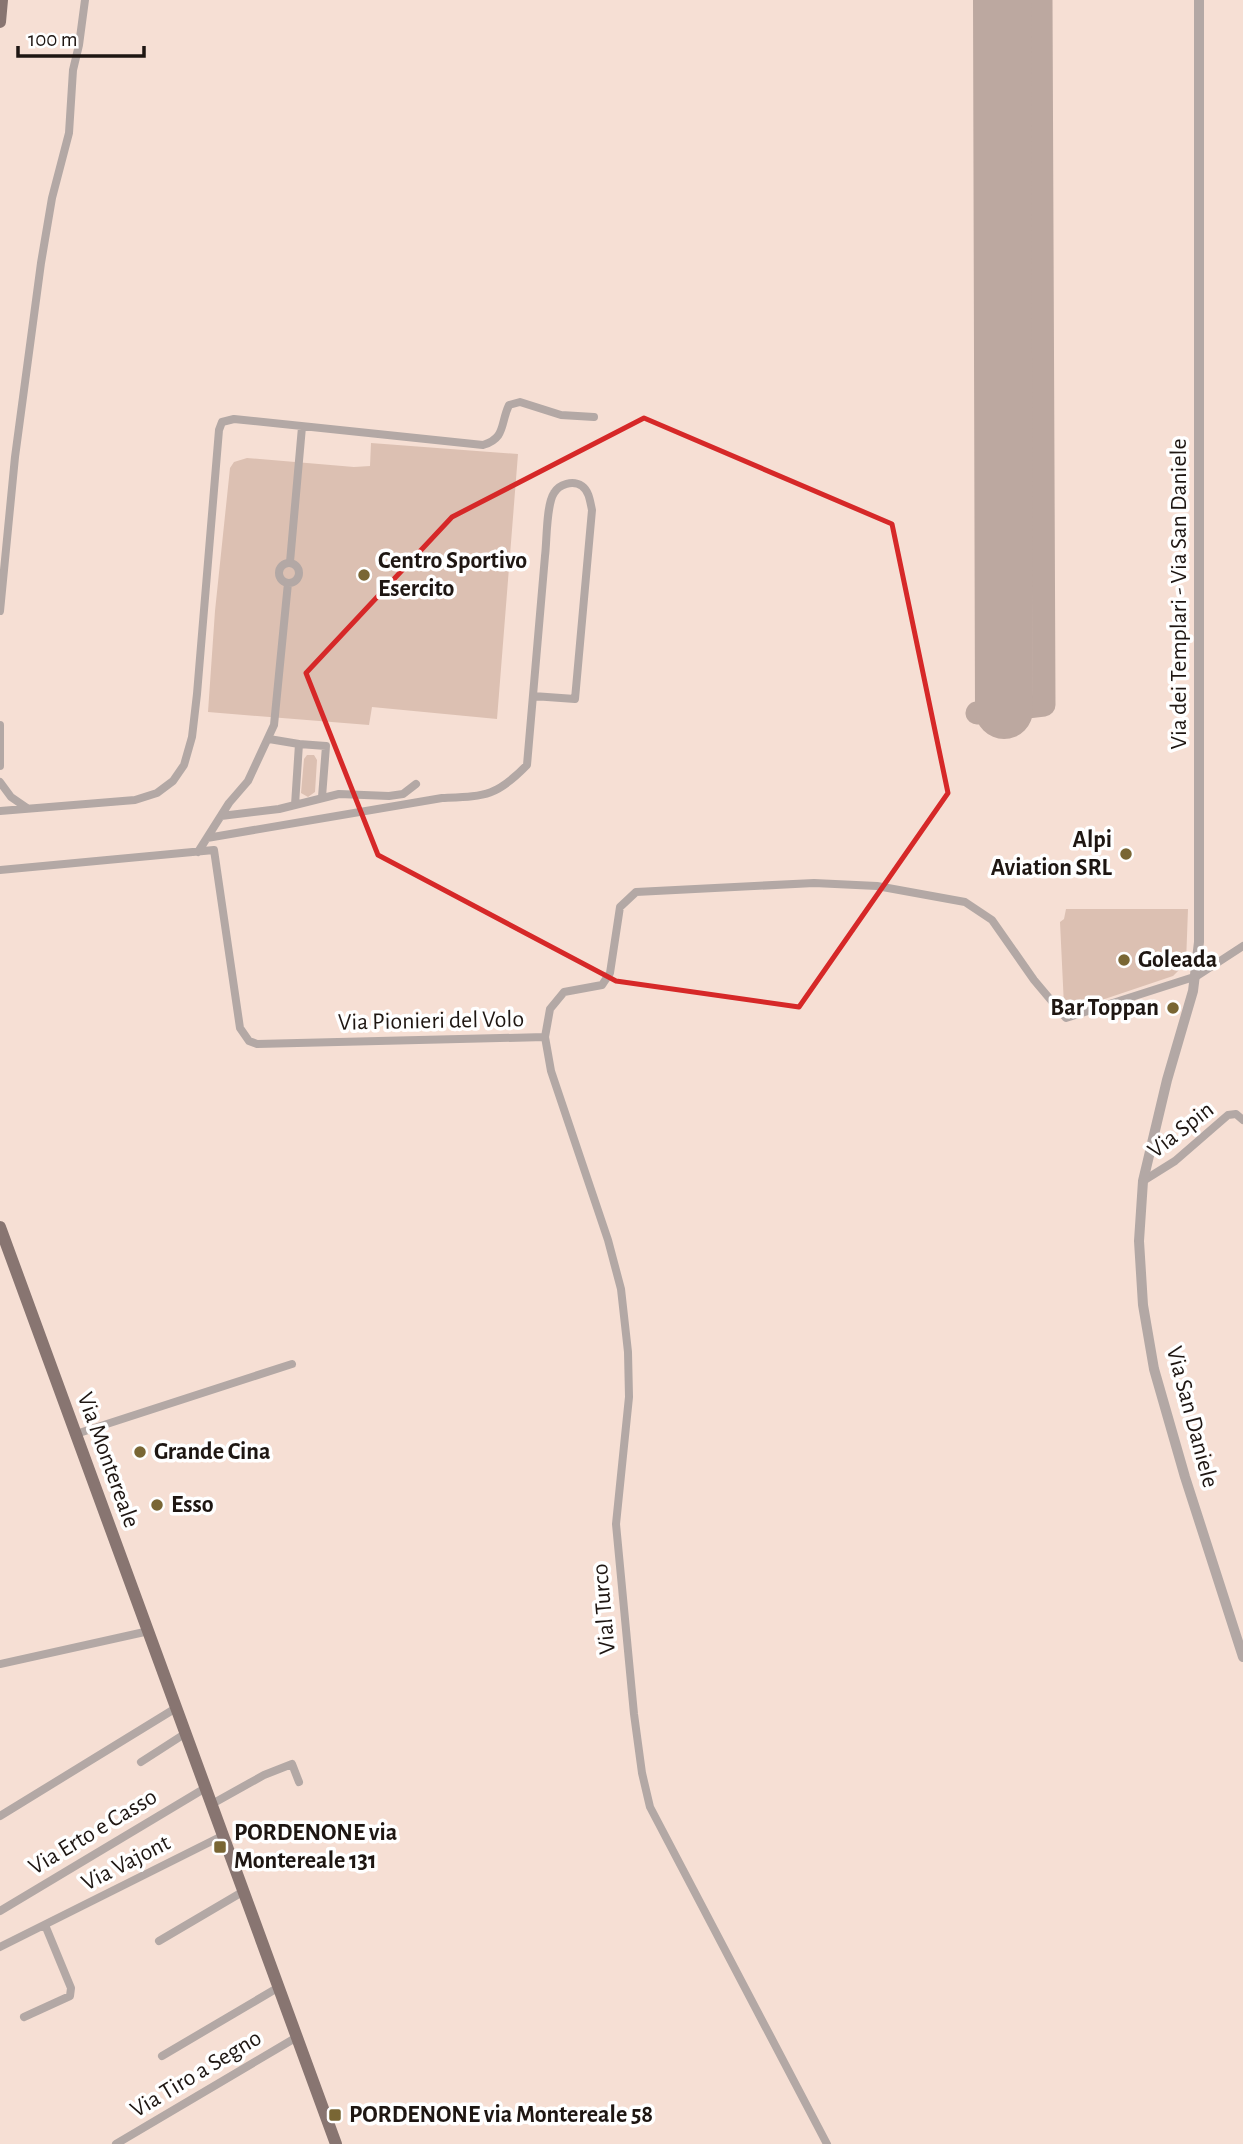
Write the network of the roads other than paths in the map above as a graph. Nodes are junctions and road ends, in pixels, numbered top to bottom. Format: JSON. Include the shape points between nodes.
{"nodes":[{"id":1,"x":2,"y":0,"type":"edge"},
{"id":2,"x":85,"y":0,"type":"edge"},
{"id":3,"x":1199,"y":0,"type":"edge"},
{"id":4,"x":0,"y":22,"type":"edge"},
{"id":5,"x":594,"y":417,"type":"dead end"},
{"id":6,"x":302,"y":427,"type":"junction"},
{"id":7,"x":290,"y":562,"type":"junction"},
{"id":8,"x":288,"y":583,"type":"junction"},
{"id":9,"x":0,"y":611,"type":"edge"},
{"id":10,"x":533,"y":696,"type":"junction"},
{"id":11,"x":0,"y":725,"type":"edge"},
{"id":12,"x":269,"y":739,"type":"junction"},
{"id":13,"x":299,"y":744,"type":"junction"},
{"id":14,"x":0,"y":766,"type":"edge"},
{"id":15,"x":0,"y":782,"type":"edge"},
{"id":16,"x":416,"y":785,"type":"dead end"},
{"id":17,"x":322,"y":797,"type":"junction"},
{"id":18,"x":295,"y":804,"type":"junction"},
{"id":19,"x":28,"y":809,"type":"junction"},
{"id":20,"x":0,"y":811,"type":"edge"},
{"id":21,"x":221,"y":816,"type":"junction"},
{"id":22,"x":206,"y":838,"type":"junction"},
{"id":23,"x":198,"y":852,"type":"junction"},
{"id":24,"x":0,"y":870,"type":"edge"},
{"id":25,"x":1243,"y":946,"type":"edge"},
{"id":26,"x":1197,"y":976,"type":"junction"},
{"id":27,"x":545,"y":1037,"type":"junction"},
{"id":28,"x":1243,"y":1120,"type":"edge"},
{"id":29,"x":1143,"y":1181,"type":"junction"},
{"id":30,"x":0,"y":1227,"type":"edge"},
{"id":31,"x":292,"y":1364,"type":"dead end"},
{"id":32,"x":76,"y":1434,"type":"junction"},
{"id":33,"x":149,"y":1631,"type":"junction"},
{"id":34,"x":1243,"y":1657,"type":"edge"},
{"id":35,"x":0,"y":1664,"type":"edge"},
{"id":36,"x":176,"y":1708,"type":"junction"},
{"id":37,"x":186,"y":1733,"type":"junction"},
{"id":38,"x":141,"y":1762,"type":"dead end"},
{"id":39,"x":299,"y":1782,"type":"dead end"},
{"id":40,"x":206,"y":1787,"type":"junction"},
{"id":41,"x":212,"y":1804,"type":"junction"},
{"id":42,"x":0,"y":1816,"type":"edge"},
{"id":43,"x":224,"y":1835,"type":"junction"},
{"id":44,"x":244,"y":1891,"type":"junction"},
{"id":45,"x":0,"y":1911,"type":"edge"},
{"id":46,"x":45,"y":1925,"type":"junction"},
{"id":47,"x":159,"y":1941,"type":"dead end"},
{"id":48,"x":0,"y":1947,"type":"edge"},
{"id":49,"x":279,"y":1986,"type":"junction"},
{"id":50,"x":24,"y":2017,"type":"dead end"},
{"id":51,"x":297,"y":2036,"type":"junction"},
{"id":52,"x":162,"y":2056,"type":"dead end"},
{"id":53,"x":116,"y":2144,"type":"edge"},
{"id":54,"x":336,"y":2144,"type":"edge"},
{"id":55,"x":827,"y":2144,"type":"edge"}],
"edges":[{"from":1,"to":4,"type":"main road"},
{"from":2,"to":9,"type":"street","via":[[69,134],[52,198],[40,276]]},
{"from":3,"to":26,"type":"street","name":"Via dei Templari - Via San Daniele","via":[[1201,869]]},
{"from":5,"to":6,"type":"street","via":[[561,415],[520,402],[509,405],[494,442],[483,445]]},
{"from":6,"to":7,"type":"street"},
{"from":6,"to":19,"type":"street","via":[[234,419],[222,422],[219,430],[192,737],[184,765],[173,781],[157,793],[135,800]]},
{"from":7,"to":8,"type":"street","via":[[279,572]]},
{"from":7,"to":8,"type":"street","via":[[299,572],[295,581]]},
{"from":8,"to":12,"type":"street","via":[[277,705]]},
{"from":10,"to":10,"type":"street","via":[[551,498],[555,490],[575,483],[584,487],[592,510],[575,699]]},
{"from":10,"to":22,"type":"street","via":[[527,765],[500,790]]},
{"from":11,"to":14,"type":"street"},
{"from":12,"to":13,"type":"street"},
{"from":12,"to":21,"type":"street","via":[[248,781]]},
{"from":13,"to":17,"type":"street","via":[[326,746]]},
{"from":13,"to":18,"type":"street"},
{"from":15,"to":19,"type":"street"},
{"from":16,"to":17,"type":"street","via":[[389,796]]},
{"from":17,"to":18,"type":"street"},
{"from":18,"to":21,"type":"street"},
{"from":19,"to":20,"type":"street"},
{"from":21,"to":22,"type":"street"},
{"from":22,"to":23,"type":"street"},
{"from":23,"to":24,"type":"street"},
{"from":23,"to":27,"type":"street","name":"Via Pionieri del Volo","via":[[214,850],[240,1028],[249,1041]]},
{"from":25,"to":26,"type":"street"},
{"from":26,"to":27,"type":"street","name":"Via Pionieri del Volo","via":[[1066,1018],[992,920],[965,902],[877,886],[814,883],[636,892],[620,907],[610,974],[602,985],[564,992],[550,1009]]},
{"from":26,"to":29,"type":"street","name":"Via dei Templari - Via San Daniele"},
{"from":27,"to":55,"type":"street","name":"Vial Turco","via":[[551,1071],[621,1289],[629,1397],[616,1524],[634,1714],[650,1807]]},
{"from":28,"to":29,"type":"street","name":"Via Spin","via":[[1228,1115],[1175,1161]]},
{"from":29,"to":34,"type":"street","name":"Via San Daniele","via":[[1140,1267],[1154,1369]]},
{"from":30,"to":32,"type":"main road","name":"Via Montereale"},
{"from":31,"to":32,"type":"street"},
{"from":32,"to":33,"type":"main road","name":"Via Montereale"},
{"from":33,"to":35,"type":"street"},
{"from":33,"to":36,"type":"main road","name":"Via Montereale"},
{"from":36,"to":37,"type":"main road","name":"Via Montereale"},
{"from":36,"to":42,"type":"street"},
{"from":37,"to":38,"type":"street"},
{"from":37,"to":40,"type":"main road","name":"Via Montereale"},
{"from":39,"to":41,"type":"street","via":[[292,1764],[264,1774]]},
{"from":40,"to":41,"type":"main road","name":"Via Montereale"},
{"from":40,"to":45,"type":"street","name":"Via Erto e Casso"},
{"from":41,"to":43,"type":"main road","name":"Via Montereale"},
{"from":43,"to":44,"type":"main road","name":"Via Montereale"},
{"from":43,"to":46,"type":"street","name":"Via Vajont"},
{"from":44,"to":47,"type":"street"},
{"from":44,"to":49,"type":"main road","name":"Via Montereale"},
{"from":46,"to":48,"type":"street","name":"Via Vajont"},
{"from":46,"to":50,"type":"street","via":[[71,1988],[70,1996]]},
{"from":49,"to":51,"type":"main road","name":"Via Montereale"},
{"from":49,"to":52,"type":"street"},
{"from":51,"to":53,"type":"street","name":"Via Tiro a Segno"},
{"from":51,"to":54,"type":"main road","name":"Via Montereale"}]}
